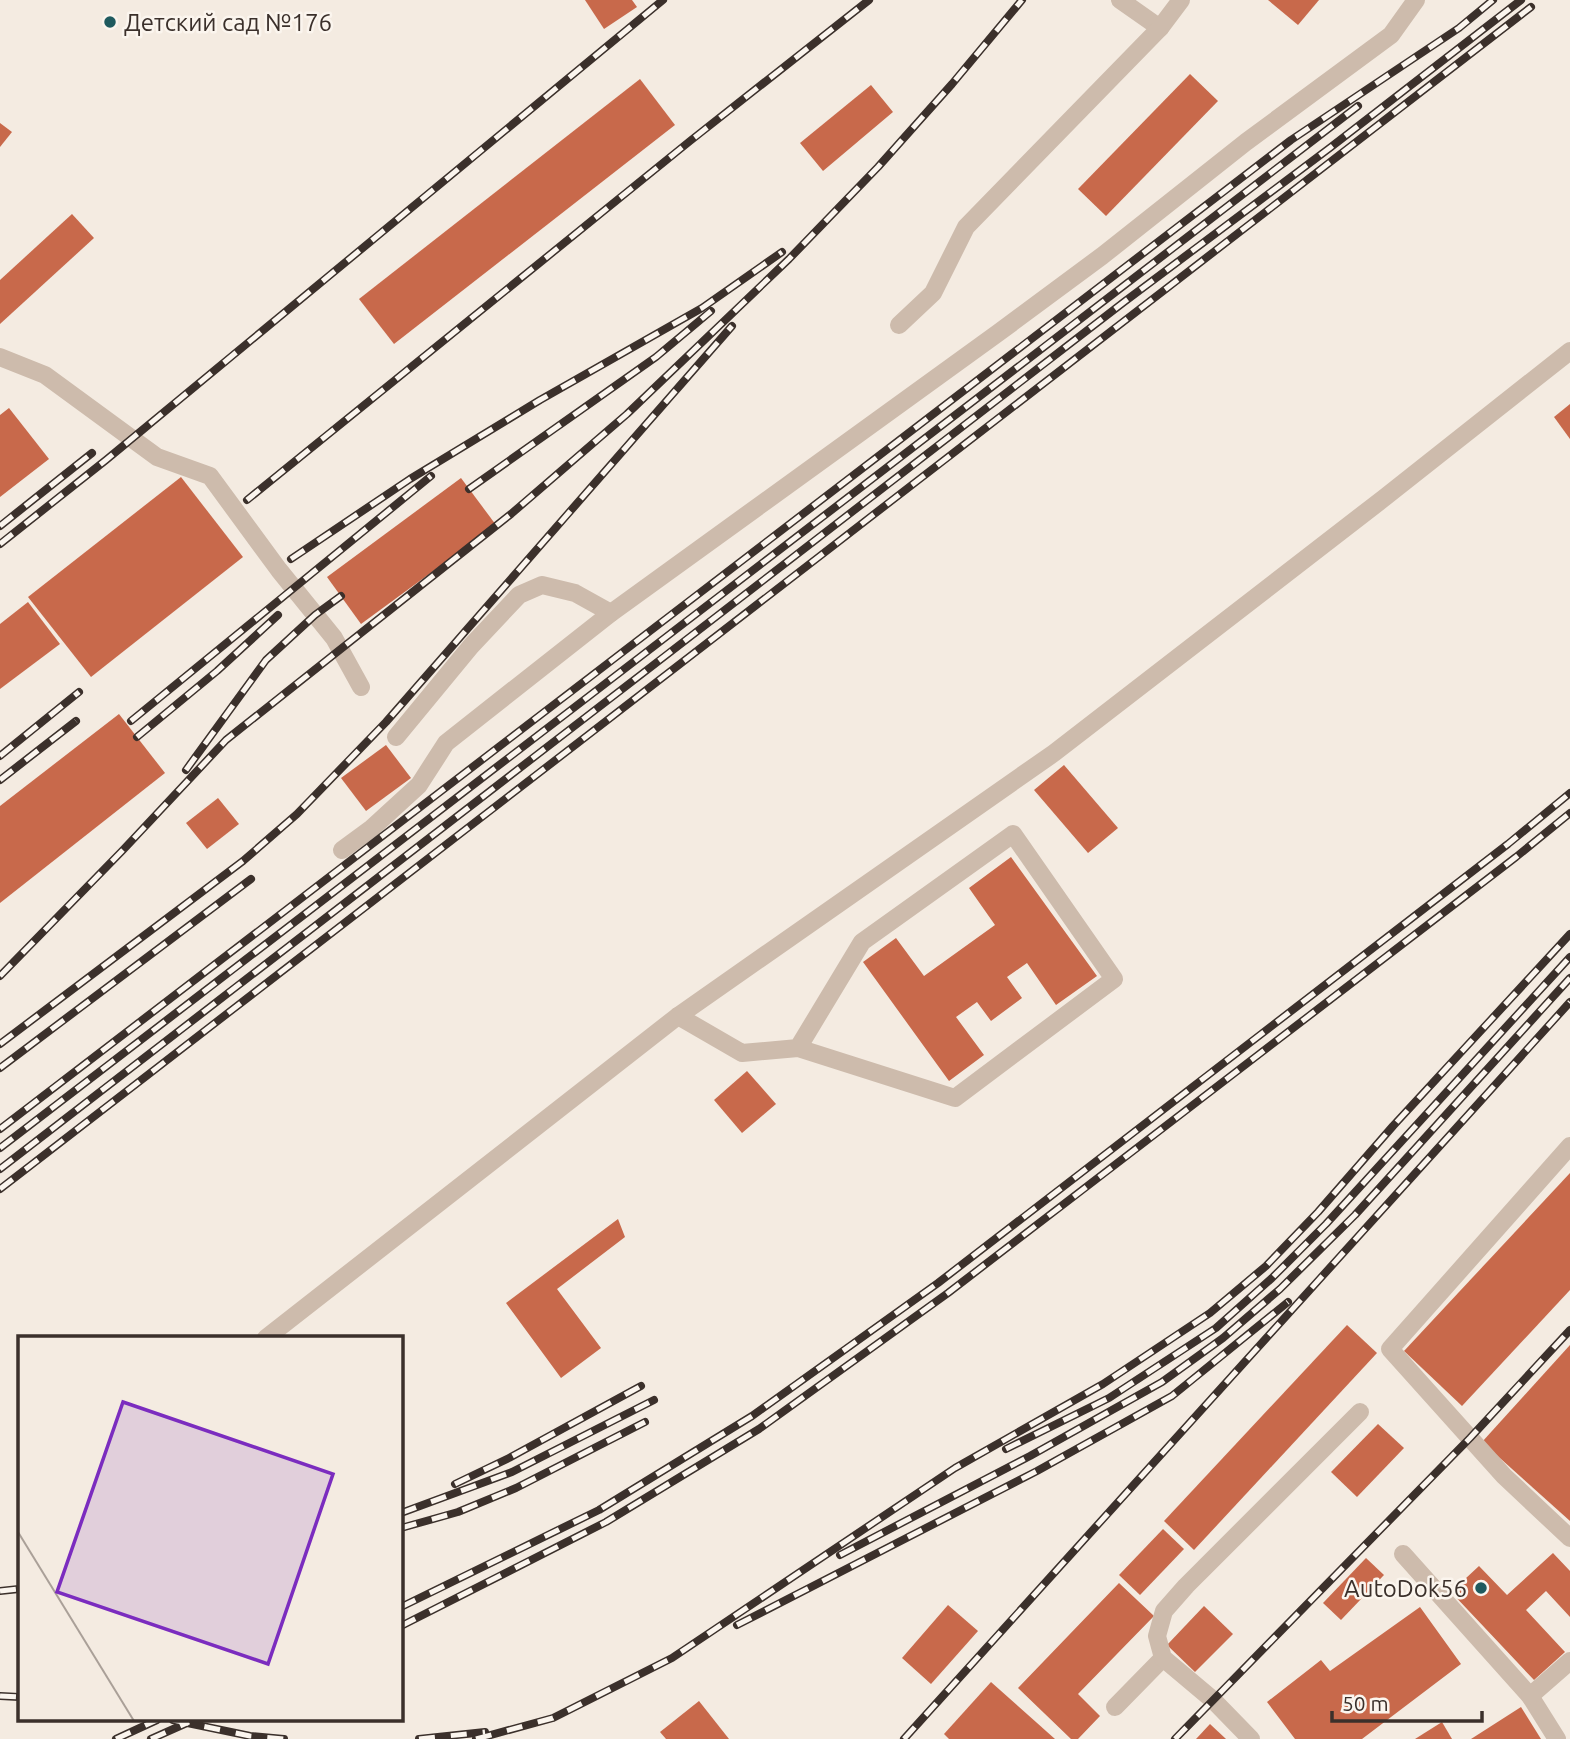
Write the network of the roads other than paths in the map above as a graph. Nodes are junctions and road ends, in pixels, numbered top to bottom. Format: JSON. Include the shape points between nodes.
{"nodes":[{"id":1,"x":1120,"y":0,"type":"edge"},
{"id":2,"x":1181,"y":0,"type":"edge"},
{"id":3,"x":1416,"y":0,"type":"edge"},
{"id":4,"x":1160,"y":28,"type":"junction"},
{"id":5,"x":899,"y":325,"type":"dead end"},
{"id":6,"x":1570,"y":351,"type":"edge"},
{"id":7,"x":2,"y":362,"type":"edge"},
{"id":8,"x":611,"y":613,"type":"junction"},
{"id":9,"x":361,"y":687,"type":"dead end"},
{"id":10,"x":396,"y":737,"type":"dead end"},
{"id":11,"x":342,"y":850,"type":"dead end"},
{"id":12,"x":678,"y":1016,"type":"junction"},
{"id":13,"x":798,"y":1048,"type":"junction"},
{"id":14,"x":1570,"y":1146,"type":"edge"},
{"id":15,"x":269,"y":1336,"type":"edge"},
{"id":16,"x":1360,"y":1412,"type":"dead end"},
{"id":17,"x":1570,"y":1538,"type":"edge"},
{"id":18,"x":1403,"y":1554,"type":"dead end"},
{"id":19,"x":1163,"y":1658,"type":"junction"},
{"id":20,"x":1570,"y":1661,"type":"edge"},
{"id":21,"x":1530,"y":1696,"type":"junction"},
{"id":22,"x":1115,"y":1707,"type":"dead end"},
{"id":23,"x":1251,"y":1739,"type":"edge"},
{"id":24,"x":1557,"y":1739,"type":"edge"}],
"edges":[{"from":1,"to":4,"type":"street"},
{"from":2,"to":4,"type":"street"},
{"from":3,"to":8,"type":"street","via":[[1391,35],[1102,256]]},
{"from":4,"to":5,"type":"street","via":[[967,227],[933,293]]},
{"from":6,"to":12,"type":"street","via":[[1054,752]]},
{"from":7,"to":9,"type":"street","via":[[45,374],[158,457],[209,476],[334,638]]},
{"from":8,"to":10,"type":"street","via":[[575,593],[542,584],[519,595]]},
{"from":8,"to":11,"type":"street","via":[[446,743],[419,785]]},
{"from":12,"to":13,"type":"street","via":[[742,1053]]},
{"from":12,"to":15,"type":"street"},
{"from":13,"to":13,"type":"street","via":[[955,1098],[1114,979],[1013,834],[862,942]]},
{"from":14,"to":17,"type":"street","via":[[1390,1349],[1504,1476]]},
{"from":16,"to":19,"type":"street","via":[[1164,1611],[1157,1636]]},
{"from":18,"to":21,"type":"street"},
{"from":19,"to":22,"type":"street"},
{"from":19,"to":23,"type":"street"},
{"from":20,"to":21,"type":"street"},
{"from":21,"to":24,"type":"street"}]}
